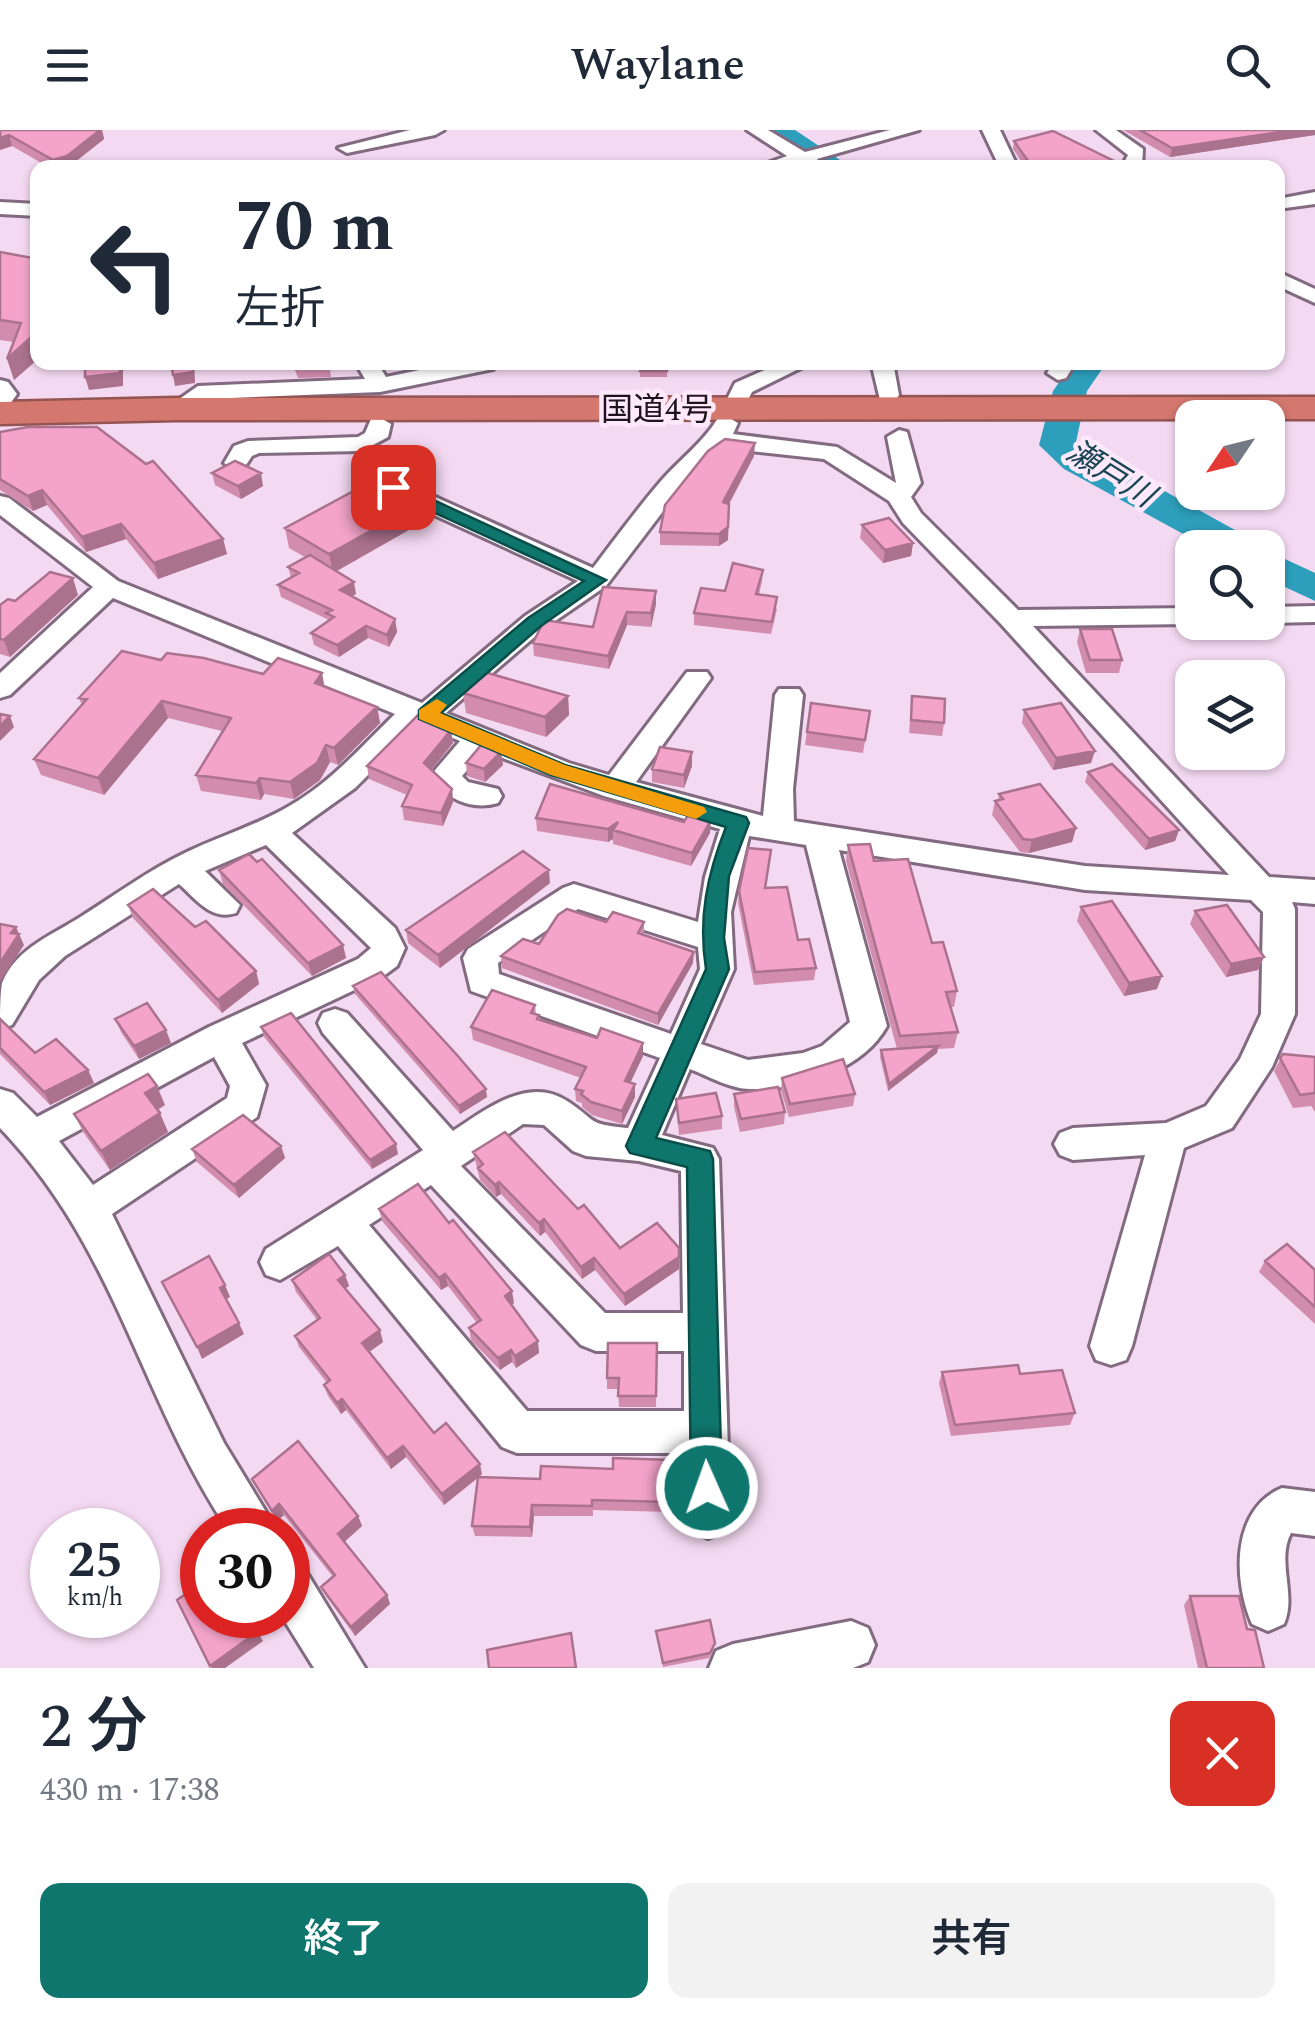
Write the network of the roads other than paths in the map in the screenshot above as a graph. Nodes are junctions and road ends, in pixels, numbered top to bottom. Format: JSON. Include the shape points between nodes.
{"nodes":[{"id":1,"x":331,"y":130,"type":"edge"},
{"id":2,"x":435,"y":130,"type":"edge"},
{"id":3,"x":756,"y":130,"type":"edge"},
{"id":4,"x":910,"y":130,"type":"edge"},
{"id":5,"x":991,"y":130,"type":"edge"},
{"id":6,"x":1105,"y":130,"type":"edge"},
{"id":7,"x":388,"y":134,"type":"edge"},
{"id":8,"x":347,"y":148,"type":"junction"},
{"id":9,"x":357,"y":160,"type":"edge"},
{"id":10,"x":809,"y":160,"type":"edge"},
{"id":11,"x":1006,"y":160,"type":"edge"},
{"id":12,"x":1136,"y":160,"type":"edge"},
{"id":13,"x":1315,"y":198,"type":"edge"},
{"id":14,"x":1285,"y":203,"type":"edge"},
{"id":15,"x":0,"y":208,"type":"edge"},
{"id":16,"x":30,"y":210,"type":"edge"},
{"id":17,"x":1285,"y":282,"type":"edge"},
{"id":18,"x":1315,"y":297,"type":"edge"},
{"id":19,"x":371,"y":370,"type":"edge"},
{"id":20,"x":454,"y":370,"type":"edge"},
{"id":21,"x":784,"y":370,"type":"edge"},
{"id":22,"x":883,"y":370,"type":"edge"},
{"id":23,"x":380,"y":385,"type":"junction"},
{"id":24,"x":0,"y":387,"type":"edge"},
{"id":25,"x":888,"y":395,"type":"dead end"},
{"id":26,"x":0,"y":402,"type":"edge"},
{"id":27,"x":1315,"y":408,"type":"edge"},
{"id":28,"x":176,"y":409,"type":"junction"},
{"id":29,"x":0,"y":414,"type":"edge"},
{"id":30,"x":1110,"y":416,"type":"junction"},
{"id":31,"x":1175,"y":422,"type":"edge"},
{"id":32,"x":379,"y":424,"type":"junction"},
{"id":33,"x":726,"y":424,"type":"junction"},
{"id":34,"x":1285,"y":424,"type":"edge"},
{"id":35,"x":1315,"y":424,"type":"edge"},
{"id":36,"x":0,"y":428,"type":"edge"},
{"id":37,"x":899,"y":437,"type":"dead end"},
{"id":38,"x":236,"y":463,"type":"edge"},
{"id":39,"x":393,"y":487,"type":"edge"},
{"id":40,"x":898,"y":496,"type":"junction"},
{"id":41,"x":0,"y":502,"type":"edge"},
{"id":42,"x":597,"y":580,"type":"junction"},
{"id":43,"x":109,"y":587,"type":"junction"},
{"id":44,"x":1315,"y":614,"type":"edge"},
{"id":45,"x":1285,"y":615,"type":"edge"},
{"id":46,"x":1175,"y":616,"type":"edge"},
{"id":47,"x":1010,"y":618,"type":"junction"},
{"id":48,"x":697,"y":678,"type":"dead end"},
{"id":49,"x":0,"y":688,"type":"edge"},
{"id":50,"x":789,"y":695,"type":"dead end"},
{"id":51,"x":421,"y":713,"type":"junction"},
{"id":52,"x":480,"y":737,"type":"junction"},
{"id":53,"x":615,"y":789,"type":"junction"},
{"id":54,"x":487,"y":796,"type":"dead end"},
{"id":55,"x":738,"y":823,"type":"junction"},
{"id":56,"x":779,"y":829,"type":"junction"},
{"id":57,"x":270,"y":831,"type":"junction"},
{"id":58,"x":819,"y":835,"type":"junction"},
{"id":59,"x":182,"y":868,"type":"junction"},
{"id":60,"x":1262,"y":888,"type":"junction"},
{"id":61,"x":1315,"y":892,"type":"edge"},
{"id":62,"x":224,"y":906,"type":"dead end"},
{"id":63,"x":713,"y":938,"type":"junction"},
{"id":64,"x":0,"y":1014,"type":"edge"},
{"id":65,"x":335,"y":1022,"type":"dead end"},
{"id":66,"x":220,"y":1037,"type":"junction"},
{"id":67,"x":681,"y":1048,"type":"junction"},
{"id":68,"x":0,"y":1104,"type":"edge"},
{"id":69,"x":35,"y":1136,"type":"junction"},
{"id":70,"x":1168,"y":1138,"type":"junction"},
{"id":71,"x":1073,"y":1144,"type":"dead end"},
{"id":72,"x":640,"y":1146,"type":"junction"},
{"id":73,"x":443,"y":1159,"type":"junction"},
{"id":74,"x":90,"y":1208,"type":"junction"},
{"id":75,"x":344,"y":1224,"type":"junction"},
{"id":76,"x":280,"y":1262,"type":"dead end"},
{"id":77,"x":704,"y":1332,"type":"junction"},
{"id":78,"x":1111,"y":1346,"type":"dead end"},
{"id":79,"x":704,"y":1432,"type":"junction"},
{"id":80,"x":240,"y":1508,"type":"edge"},
{"id":81,"x":1315,"y":1514,"type":"edge"},
{"id":82,"x":708,"y":1516,"type":"dead end"},
{"id":83,"x":1268,"y":1608,"type":"dead end"},
{"id":84,"x":310,"y":1619,"type":"edge"},
{"id":85,"x":851,"y":1645,"type":"dead end"},
{"id":86,"x":341,"y":1668,"type":"edge"},
{"id":87,"x":733,"y":1668,"type":"edge"}],
"edges":[{"from":1,"to":8,"type":"street"},
{"from":2,"to":7,"type":"street"},
{"from":3,"to":10,"type":"street"},
{"from":4,"to":10,"type":"street"},
{"from":5,"to":11,"type":"street"},
{"from":6,"to":12,"type":"street","via":[[1137,152]]},
{"from":7,"to":8,"type":"street"},
{"from":8,"to":9,"type":"street"},
{"from":13,"to":14,"type":"street"},
{"from":15,"to":16,"type":"street"},
{"from":17,"to":18,"type":"street"},
{"from":19,"to":23,"type":"street"},
{"from":20,"to":23,"type":"street"},
{"from":21,"to":33,"type":"street","via":[[743,388]]},
{"from":22,"to":25,"type":"street"},
{"from":23,"to":28,"type":"street","via":[[198,393]]},
{"from":24,"to":26,"type":"street","via":[[6,394]]},
{"from":27,"to":30,"type":"highway","name":"国道4号"},
{"from":28,"to":29,"type":"highway","name":"国道4号"},
{"from":28,"to":33,"type":"highway","name":"国道4号"},
{"from":30,"to":31,"type":"highway","name":"国道4号"},
{"from":30,"to":33,"type":"highway","name":"国道4号"},
{"from":32,"to":33,"type":"highway","name":"国道4号"},
{"from":32,"to":36,"type":"highway","name":"国道4号"},
{"from":32,"to":38,"type":"street","via":[[376,436],[362,444],[256,446],[242,451]]},
{"from":33,"to":40,"type":"street","via":[[829,452]]},
{"from":33,"to":42,"type":"street"},
{"from":34,"to":35,"type":"highway"},
{"from":37,"to":40,"type":"street","via":[[908,483]]},
{"from":39,"to":42,"type":"street"},
{"from":40,"to":47,"type":"street"},
{"from":41,"to":43,"type":"street"},
{"from":42,"to":51,"type":"street"},
{"from":43,"to":49,"type":"street"},
{"from":43,"to":51,"type":"street"},
{"from":44,"to":45,"type":"street"},
{"from":46,"to":47,"type":"street"},
{"from":47,"to":60,"type":"street"},
{"from":48,"to":53,"type":"street"},
{"from":50,"to":56,"type":"street"},
{"from":51,"to":52,"type":"street"},
{"from":51,"to":57,"type":"street","via":[[344,782]]},
{"from":52,"to":53,"type":"street"},
{"from":52,"to":54,"type":"street","via":[[446,776],[458,790]]},
{"from":53,"to":55,"type":"street"},
{"from":55,"to":56,"type":"street"},
{"from":55,"to":63,"type":"street","via":[[718,876]]},
{"from":56,"to":58,"type":"street"},
{"from":57,"to":59,"type":"street"},
{"from":57,"to":66,"type":"street","via":[[383,936],[388,948],[370,968]]},
{"from":58,"to":60,"type":"street","via":[[1086,878]]},
{"from":58,"to":67,"type":"street","via":[[869,1026],[835,1056],[748,1075]]},
{"from":59,"to":62,"type":"street"},
{"from":59,"to":64,"type":"street","via":[[44,953]]},
{"from":60,"to":61,"type":"street"},
{"from":60,"to":70,"type":"street","via":[[1280,909],[1278,1014],[1254,1067],[1219,1118]]},
{"from":63,"to":67,"type":"street","via":[[718,969]]},
{"from":63,"to":67,"type":"street","via":[[574,896],[480,958],[483,982]]},
{"from":65,"to":73,"type":"street"},
{"from":66,"to":69,"type":"street"},
{"from":66,"to":74,"type":"street","via":[[248,1086],[244,1106]]},
{"from":67,"to":72,"type":"street"},
{"from":68,"to":69,"type":"street"},
{"from":69,"to":74,"type":"street"},
{"from":70,"to":71,"type":"street"},
{"from":70,"to":78,"type":"street"},
{"from":72,"to":73,"type":"street","via":[[586,1140],[552,1110],[517,1110]]},
{"from":72,"to":77,"type":"street","via":[[700,1159]]},
{"from":73,"to":75,"type":"street"},
{"from":73,"to":77,"type":"street","via":[[596,1332]]},
{"from":74,"to":80,"type":"street","via":[[210,1460]]},
{"from":75,"to":76,"type":"street"},
{"from":75,"to":79,"type":"street","via":[[517,1432]]},
{"from":77,"to":79,"type":"street"},
{"from":79,"to":82,"type":"street"},
{"from":81,"to":83,"type":"street","via":[[1282,1510],[1271,1519],[1261,1551]]},
{"from":84,"to":86,"type":"street"},
{"from":85,"to":87,"type":"street"}]}
